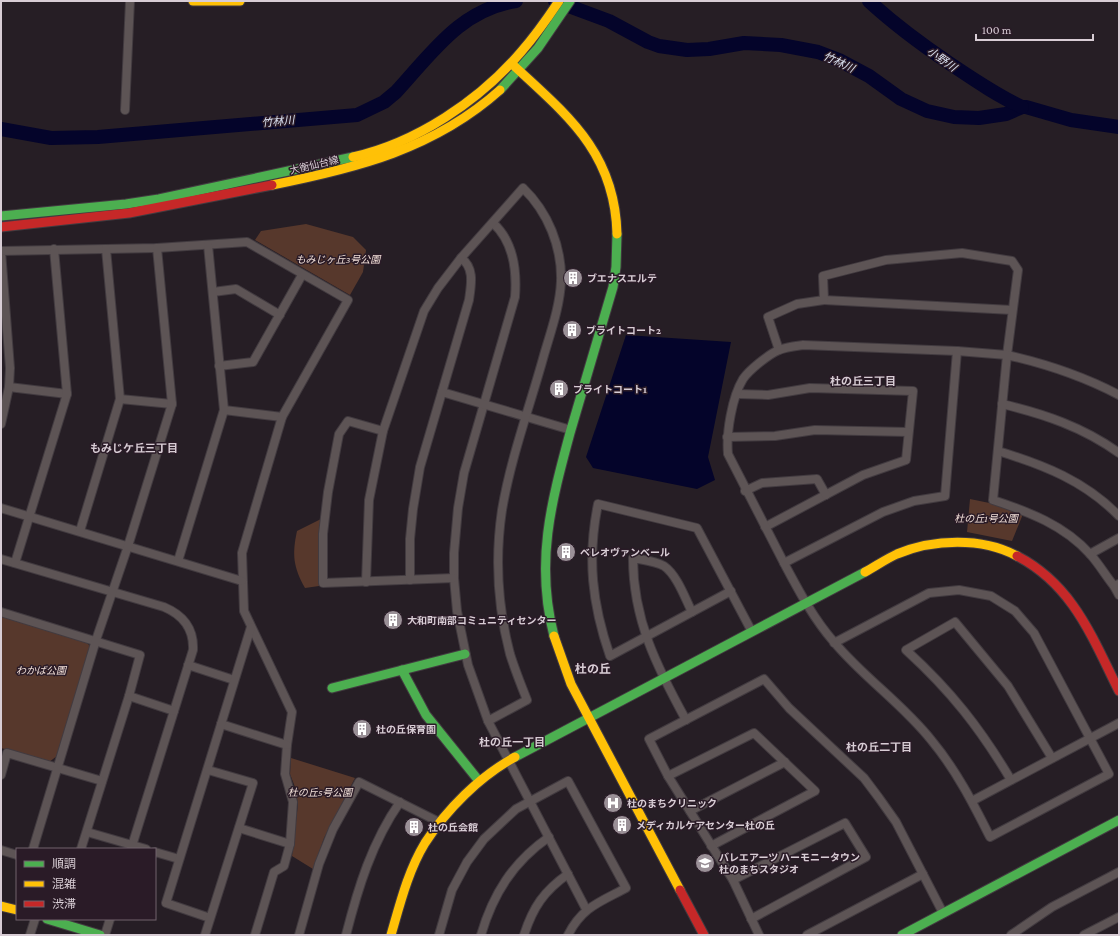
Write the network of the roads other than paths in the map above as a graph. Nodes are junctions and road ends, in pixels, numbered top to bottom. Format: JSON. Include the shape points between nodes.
{"nodes":[{"id":1,"x":130,"y":1,"type":"edge"},
{"id":2,"x":193,"y":1,"type":"edge"},
{"id":3,"x":240,"y":1,"type":"edge"},
{"id":4,"x":559,"y":1,"type":"edge"},
{"id":5,"x":570,"y":1,"type":"edge"},
{"id":6,"x":512,"y":64,"type":"junction"},
{"id":7,"x":520,"y":71,"type":"junction"},
{"id":8,"x":125,"y":110,"type":"dead end"},
{"id":9,"x":1,"y":216,"type":"edge"},
{"id":10,"x":493,"y":223,"type":"junction"},
{"id":11,"x":1,"y":227,"type":"edge"},
{"id":12,"x":208,"y":245,"type":"junction"},
{"id":13,"x":157,"y":248,"type":"junction"},
{"id":14,"x":54,"y":249,"type":"junction"},
{"id":15,"x":106,"y":249,"type":"junction"},
{"id":16,"x":461,"y":258,"type":"junction"},
{"id":17,"x":302,"y":275,"type":"junction"},
{"id":18,"x":213,"y":292,"type":"junction"},
{"id":19,"x":824,"y":300,"type":"junction"},
{"id":20,"x":1012,"y":310,"type":"junction"},
{"id":21,"x":280,"y":315,"type":"junction"},
{"id":22,"x":779,"y":350,"type":"junction"},
{"id":23,"x":957,"y":351,"type":"junction"},
{"id":24,"x":1007,"y":355,"type":"junction"},
{"id":25,"x":219,"y":366,"type":"junction"},
{"id":26,"x":9,"y":387,"type":"junction"},
{"id":27,"x":442,"y":392,"type":"junction"},
{"id":28,"x":66,"y":394,"type":"junction"},
{"id":29,"x":737,"y":394,"type":"junction"},
{"id":30,"x":1119,"y":395,"type":"edge"},
{"id":31,"x":120,"y":399,"type":"junction"},
{"id":32,"x":172,"y":404,"type":"junction"},
{"id":33,"x":482,"y":404,"type":"junction"},
{"id":34,"x":1002,"y":404,"type":"junction"},
{"id":35,"x":224,"y":410,"type":"junction"},
{"id":36,"x":282,"y":417,"type":"junction"},
{"id":37,"x":526,"y":417,"type":"junction"},
{"id":38,"x":1,"y":424,"type":"edge"},
{"id":39,"x":571,"y":430,"type":"junction"},
{"id":40,"x":382,"y":431,"type":"junction"},
{"id":41,"x":908,"y":432,"type":"junction"},
{"id":42,"x":727,"y":438,"type":"junction"},
{"id":43,"x":998,"y":451,"type":"junction"},
{"id":44,"x":1119,"y":452,"type":"edge"},
{"id":45,"x":746,"y":491,"type":"junction"},
{"id":46,"x":826,"y":495,"type":"junction"},
{"id":47,"x":1,"y":508,"type":"edge"},
{"id":48,"x":30,"y":516,"type":"junction"},
{"id":49,"x":1119,"y":516,"type":"edge"},
{"id":50,"x":765,"y":527,"type":"junction"},
{"id":51,"x":80,"y":531,"type":"junction"},
{"id":52,"x":1119,"y":538,"type":"edge"},
{"id":53,"x":128,"y":546,"type":"junction"},
{"id":54,"x":1090,"y":554,"type":"junction"},
{"id":55,"x":1,"y":559,"type":"edge"},
{"id":56,"x":178,"y":561,"type":"junction"},
{"id":57,"x":15,"y":563,"type":"junction"},
{"id":58,"x":784,"y":563,"type":"junction"},
{"id":59,"x":454,"y":578,"type":"junction"},
{"id":60,"x":410,"y":580,"type":"junction"},
{"id":61,"x":242,"y":581,"type":"junction"},
{"id":62,"x":366,"y":582,"type":"junction"},
{"id":63,"x":1117,"y":585,"type":"edge"},
{"id":64,"x":731,"y":591,"type":"junction"},
{"id":65,"x":112,"y":592,"type":"junction"},
{"id":66,"x":1119,"y":595,"type":"edge"},
{"id":67,"x":805,"y":603,"type":"junction"},
{"id":68,"x":1,"y":612,"type":"edge"},
{"id":69,"x":692,"y":612,"type":"junction"},
{"id":70,"x":251,"y":627,"type":"junction"},
{"id":71,"x":751,"y":630,"type":"junction"},
{"id":72,"x":646,"y":637,"type":"junction"},
{"id":73,"x":96,"y":640,"type":"junction"},
{"id":74,"x":834,"y":643,"type":"junction"},
{"id":75,"x":465,"y":654,"type":"junction"},
{"id":76,"x":188,"y":665,"type":"junction"},
{"id":77,"x":402,"y":670,"type":"junction"},
{"id":78,"x":663,"y":678,"type":"junction"},
{"id":79,"x":234,"y":680,"type":"junction"},
{"id":80,"x":332,"y":688,"type":"dead end"},
{"id":81,"x":1119,"y":691,"type":"edge"},
{"id":82,"x":129,"y":696,"type":"junction"},
{"id":83,"x":174,"y":711,"type":"junction"},
{"id":84,"x":588,"y":718,"type":"junction"},
{"id":85,"x":686,"y":720,"type":"junction"},
{"id":86,"x":488,"y":721,"type":"junction"},
{"id":87,"x":1119,"y":722,"type":"edge"},
{"id":88,"x":221,"y":724,"type":"junction"},
{"id":89,"x":1089,"y":738,"type":"junction"},
{"id":90,"x":287,"y":745,"type":"junction"},
{"id":91,"x":1052,"y":758,"type":"junction"},
{"id":92,"x":508,"y":761,"type":"junction"},
{"id":93,"x":785,"y":762,"type":"junction"},
{"id":94,"x":58,"y":768,"type":"junction"},
{"id":95,"x":208,"y":770,"type":"junction"},
{"id":96,"x":1,"y":775,"type":"edge"},
{"id":97,"x":668,"y":776,"type":"junction"},
{"id":98,"x":1011,"y":780,"type":"junction"},
{"id":99,"x":102,"y":781,"type":"junction"},
{"id":100,"x":479,"y":781,"type":"junction"},
{"id":101,"x":530,"y":801,"type":"junction"},
{"id":102,"x":972,"y":801,"type":"junction"},
{"id":103,"x":400,"y":802,"type":"junction"},
{"id":104,"x":690,"y":811,"type":"junction"},
{"id":105,"x":1119,"y":820,"type":"edge"},
{"id":106,"x":439,"y":822,"type":"junction"},
{"id":107,"x":239,"y":828,"type":"junction"},
{"id":108,"x":87,"y":832,"type":"junction"},
{"id":109,"x":549,"y":837,"type":"junction"},
{"id":110,"x":290,"y":844,"type":"junction"},
{"id":111,"x":711,"y":846,"type":"junction"},
{"id":112,"x":132,"y":847,"type":"edge"},
{"id":113,"x":33,"y":848,"type":"edge"},
{"id":114,"x":81,"y":848,"type":"edge"},
{"id":115,"x":1,"y":850,"type":"edge"},
{"id":116,"x":156,"y":852,"type":"edge"},
{"id":117,"x":16,"y":855,"type":"edge"},
{"id":118,"x":179,"y":859,"type":"junction"},
{"id":119,"x":1119,"y":872,"type":"edge"},
{"id":120,"x":568,"y":874,"type":"junction"},
{"id":121,"x":923,"y":874,"type":"junction"},
{"id":122,"x":733,"y":880,"type":"junction"},
{"id":123,"x":1,"y":906,"type":"edge"},
{"id":124,"x":586,"y":909,"type":"junction"},
{"id":125,"x":16,"y":910,"type":"edge"},
{"id":126,"x":943,"y":913,"type":"junction"},
{"id":127,"x":1119,"y":917,"type":"edge"},
{"id":128,"x":210,"y":918,"type":"junction"},
{"id":129,"x":751,"y":919,"type":"junction"},
{"id":130,"x":35,"y":920,"type":"edge"},
{"id":131,"x":50,"y":920,"type":"edge"},
{"id":132,"x":110,"y":920,"type":"edge"},
{"id":133,"x":30,"y":935,"type":"edge"},
{"id":134,"x":100,"y":935,"type":"edge"},
{"id":135,"x":105,"y":935,"type":"edge"},
{"id":136,"x":205,"y":935,"type":"edge"},
{"id":137,"x":255,"y":935,"type":"edge"},
{"id":138,"x":298,"y":935,"type":"edge"},
{"id":139,"x":346,"y":935,"type":"edge"},
{"id":140,"x":391,"y":935,"type":"edge"},
{"id":141,"x":439,"y":935,"type":"edge"},
{"id":142,"x":481,"y":935,"type":"edge"},
{"id":143,"x":524,"y":935,"type":"edge"},
{"id":144,"x":568,"y":935,"type":"edge"},
{"id":145,"x":704,"y":935,"type":"edge"},
{"id":146,"x":758,"y":935,"type":"edge"},
{"id":147,"x":807,"y":935,"type":"edge"},
{"id":148,"x":902,"y":935,"type":"edge"},
{"id":149,"x":1011,"y":935,"type":"edge"},
{"id":150,"x":1084,"y":935,"type":"edge"}],
"edges":[{"from":1,"to":8,"type":"street"},
{"from":2,"to":3,"type":"street"},
{"from":4,"to":6,"type":"street","name":"大衡仙台線"},
{"from":5,"to":7,"type":"street","name":"大衡仙台線","via":[[541,46]]},
{"from":6,"to":7,"type":"street"},
{"from":6,"to":9,"type":"street","name":"大衡仙台線","via":[[474,98],[451,114],[410,137],[365,154],[159,199]]},
{"from":7,"to":11,"type":"street","name":"大衡仙台線","via":[[489,100],[453,125],[412,147],[369,163],[293,181],[128,213]]},
{"from":7,"to":39,"type":"street","via":[[583,133],[603,168],[616,210],[618,246],[613,287]]},
{"from":10,"to":16,"type":"street"},
{"from":10,"to":33,"type":"street","via":[[500,229],[514,260],[515,297]]},
{"from":10,"to":37,"type":"street","via":[[523,188],[532,197],[551,228],[560,261],[559,300]]},
{"from":12,"to":13,"type":"street"},
{"from":12,"to":17,"type":"street","via":[[247,242]]},
{"from":12,"to":18,"type":"street"},
{"from":13,"to":15,"type":"street"},
{"from":13,"to":32,"type":"street"},
{"from":14,"to":15,"type":"street"},
{"from":14,"to":26,"type":"street","via":[[1,251],[10,368]]},
{"from":14,"to":28,"type":"street"},
{"from":15,"to":31,"type":"street"},
{"from":16,"to":27,"type":"street","via":[[467,262],[470,271],[469,300]]},
{"from":16,"to":40,"type":"street","via":[[424,311]]},
{"from":17,"to":21,"type":"street"},
{"from":17,"to":36,"type":"street","via":[[348,300]]},
{"from":18,"to":21,"type":"street","via":[[236,289]]},
{"from":18,"to":25,"type":"street"},
{"from":19,"to":20,"type":"street"},
{"from":19,"to":20,"type":"street","via":[[823,276],[886,260],[962,253],[1012,261],[1018,270]]},
{"from":19,"to":22,"type":"street","via":[[797,304],[768,316]]},
{"from":20,"to":24,"type":"street"},
{"from":21,"to":25,"type":"street","via":[[253,362]]},
{"from":22,"to":23,"type":"street","via":[[803,345]]},
{"from":22,"to":29,"type":"street","via":[[757,365],[744,379]]},
{"from":23,"to":24,"type":"street"},
{"from":23,"to":58,"type":"street","via":[[945,496],[914,501],[883,512]]},
{"from":24,"to":30,"type":"street","via":[[1067,371]]},
{"from":24,"to":34,"type":"street"},
{"from":25,"to":35,"type":"street"},
{"from":26,"to":28,"type":"street"},
{"from":26,"to":38,"type":"street"},
{"from":27,"to":33,"type":"street"},
{"from":27,"to":60,"type":"street","via":[[420,467],[410,540]]},
{"from":28,"to":48,"type":"street"},
{"from":29,"to":41,"type":"street","via":[[768,395],[810,388],[913,391]]},
{"from":29,"to":42,"type":"street"},
{"from":31,"to":32,"type":"street"},
{"from":31,"to":51,"type":"street"},
{"from":32,"to":53,"type":"street"},
{"from":33,"to":37,"type":"street"},
{"from":33,"to":59,"type":"street","via":[[464,473],[458,508]]},
{"from":34,"to":43,"type":"street"},
{"from":34,"to":44,"type":"street","via":[[1059,420],[1088,433]]},
{"from":35,"to":36,"type":"street"},
{"from":35,"to":56,"type":"street"},
{"from":36,"to":61,"type":"street","via":[[242,553]]},
{"from":37,"to":39,"type":"street"},
{"from":37,"to":86,"type":"street","via":[[502,509],[499,574],[502,615],[509,648],[527,700]]},
{"from":39,"to":84,"type":"street","via":[[554,489],[546,533],[545,574],[556,646]]},
{"from":40,"to":62,"type":"street","via":[[369,500]]},
{"from":40,"to":62,"type":"street","via":[[348,421],[338,434],[324,527],[323,583]]},
{"from":41,"to":42,"type":"street","via":[[815,430],[775,436]]},
{"from":41,"to":46,"type":"street","via":[[906,460],[863,475]]},
{"from":42,"to":45,"type":"street","via":[[728,454]]},
{"from":43,"to":49,"type":"street","via":[[1066,476],[1090,491]]},
{"from":43,"to":54,"type":"street","via":[[993,500],[1029,512],[1065,531]]},
{"from":45,"to":46,"type":"street","via":[[762,483],[817,479]]},
{"from":45,"to":50,"type":"street"},
{"from":46,"to":50,"type":"street"},
{"from":47,"to":48,"type":"street"},
{"from":48,"to":51,"type":"street"},
{"from":48,"to":57,"type":"street"},
{"from":50,"to":58,"type":"street"},
{"from":51,"to":53,"type":"street"},
{"from":52,"to":54,"type":"street"},
{"from":53,"to":56,"type":"street"},
{"from":53,"to":65,"type":"street"},
{"from":54,"to":63,"type":"street"},
{"from":55,"to":57,"type":"street"},
{"from":56,"to":61,"type":"street"},
{"from":57,"to":65,"type":"street"},
{"from":58,"to":67,"type":"street"},
{"from":59,"to":60,"type":"street"},
{"from":59,"to":75,"type":"street"},
{"from":60,"to":62,"type":"street"},
{"from":61,"to":70,"type":"street","via":[[244,612]]},
{"from":63,"to":66,"type":"street"},
{"from":64,"to":69,"type":"street"},
{"from":64,"to":71,"type":"street"},
{"from":64,"to":72,"type":"street","via":[[697,528],[598,504],[594,525],[592,575],[594,600],[610,656]]},
{"from":65,"to":73,"type":"street"},
{"from":65,"to":76,"type":"street","via":[[164,607],[183,618],[193,639],[193,650]]},
{"from":67,"to":71,"type":"street"},
{"from":67,"to":74,"type":"street"},
{"from":67,"to":81,"type":"street","via":[[915,547],[962,542],[1003,549],[1038,568],[1068,597]]},
{"from":68,"to":73,"type":"street"},
{"from":69,"to":72,"type":"street"},
{"from":69,"to":72,"type":"street","via":[[664,566],[633,558],[637,608]]},
{"from":70,"to":79,"type":"street"},
{"from":70,"to":90,"type":"street","via":[[292,712]]},
{"from":71,"to":78,"type":"street"},
{"from":72,"to":78,"type":"street"},
{"from":73,"to":82,"type":"street","via":[[140,655]]},
{"from":73,"to":94,"type":"street"},
{"from":74,"to":89,"type":"street","via":[[929,593],[959,590],[991,596],[1015,611],[1029,626]]},
{"from":74,"to":102,"type":"street","via":[[915,720],[947,760]]},
{"from":75,"to":77,"type":"street"},
{"from":75,"to":86,"type":"street"},
{"from":76,"to":79,"type":"street"},
{"from":76,"to":83,"type":"street"},
{"from":77,"to":80,"type":"street"},
{"from":77,"to":100,"type":"street","via":[[428,719]]},
{"from":78,"to":84,"type":"street"},
{"from":78,"to":85,"type":"street"},
{"from":79,"to":88,"type":"street"},
{"from":82,"to":83,"type":"street"},
{"from":82,"to":99,"type":"street"},
{"from":83,"to":112,"type":"street"},
{"from":84,"to":92,"type":"street"},
{"from":84,"to":145,"type":"street"},
{"from":85,"to":97,"type":"street","via":[[649,739]]},
{"from":85,"to":121,"type":"street","via":[[764,679],[788,708],[864,778],[896,822]]},
{"from":86,"to":92,"type":"street"},
{"from":87,"to":89,"type":"street"},
{"from":88,"to":90,"type":"street"},
{"from":88,"to":95,"type":"street"},
{"from":89,"to":91,"type":"street"},
{"from":89,"to":102,"type":"street","via":[[1109,774],[990,837]]},
{"from":90,"to":110,"type":"street","via":[[286,774],[293,802]]},
{"from":91,"to":98,"type":"street"},
{"from":91,"to":98,"type":"street","via":[[1008,686],[955,622],[906,650],[954,697],[988,741]]},
{"from":92,"to":100,"type":"street"},
{"from":92,"to":101,"type":"street"},
{"from":93,"to":97,"type":"street","via":[[754,733]]},
{"from":93,"to":104,"type":"street"},
{"from":93,"to":111,"type":"street","via":[[815,791]]},
{"from":94,"to":96,"type":"street","via":[[7,753]]},
{"from":94,"to":99,"type":"street"},
{"from":94,"to":113,"type":"street"},
{"from":95,"to":107,"type":"street","via":[[253,783]]},
{"from":95,"to":118,"type":"street"},
{"from":97,"to":104,"type":"street"},
{"from":98,"to":102,"type":"street"},
{"from":99,"to":108,"type":"street"},
{"from":100,"to":106,"type":"street"},
{"from":101,"to":109,"type":"street"},
{"from":101,"to":124,"type":"street","via":[[568,781],[626,888]]},
{"from":101,"to":141,"type":"street","via":[[516,809],[484,839],[467,862],[452,890]]},
{"from":103,"to":106,"type":"street"},
{"from":103,"to":138,"type":"street","via":[[359,782],[333,829]]},
{"from":103,"to":139,"type":"street","via":[[376,842]]},
{"from":104,"to":111,"type":"street"},
{"from":105,"to":126,"type":"street"},
{"from":106,"to":140,"type":"street","via":[[413,869]]},
{"from":107,"to":110,"type":"street"},
{"from":107,"to":128,"type":"street"},
{"from":108,"to":112,"type":"street"},
{"from":108,"to":114,"type":"street"},
{"from":109,"to":120,"type":"street"},
{"from":109,"to":142,"type":"street","via":[[516,864],[504,880],[494,898]]},
{"from":110,"to":137,"type":"street","via":[[284,866],[274,872]]},
{"from":111,"to":122,"type":"street"},
{"from":115,"to":117,"type":"street"},
{"from":116,"to":118,"type":"street"},
{"from":118,"to":128,"type":"street","via":[[166,903]]},
{"from":119,"to":149,"type":"street","via":[[1052,907]]},
{"from":120,"to":124,"type":"street"},
{"from":120,"to":143,"type":"street","via":[[550,887],[536,905]]},
{"from":121,"to":126,"type":"street"},
{"from":121,"to":147,"type":"street"},
{"from":122,"to":129,"type":"street"},
{"from":122,"to":129,"type":"street","via":[[845,823],[866,857]]},
{"from":123,"to":125,"type":"street"},
{"from":124,"to":144,"type":"street"},
{"from":126,"to":148,"type":"street"},
{"from":127,"to":150,"type":"street"},
{"from":128,"to":136,"type":"street"},
{"from":129,"to":146,"type":"street"},
{"from":130,"to":133,"type":"street"},
{"from":131,"to":134,"type":"street"},
{"from":132,"to":135,"type":"street"}]}
